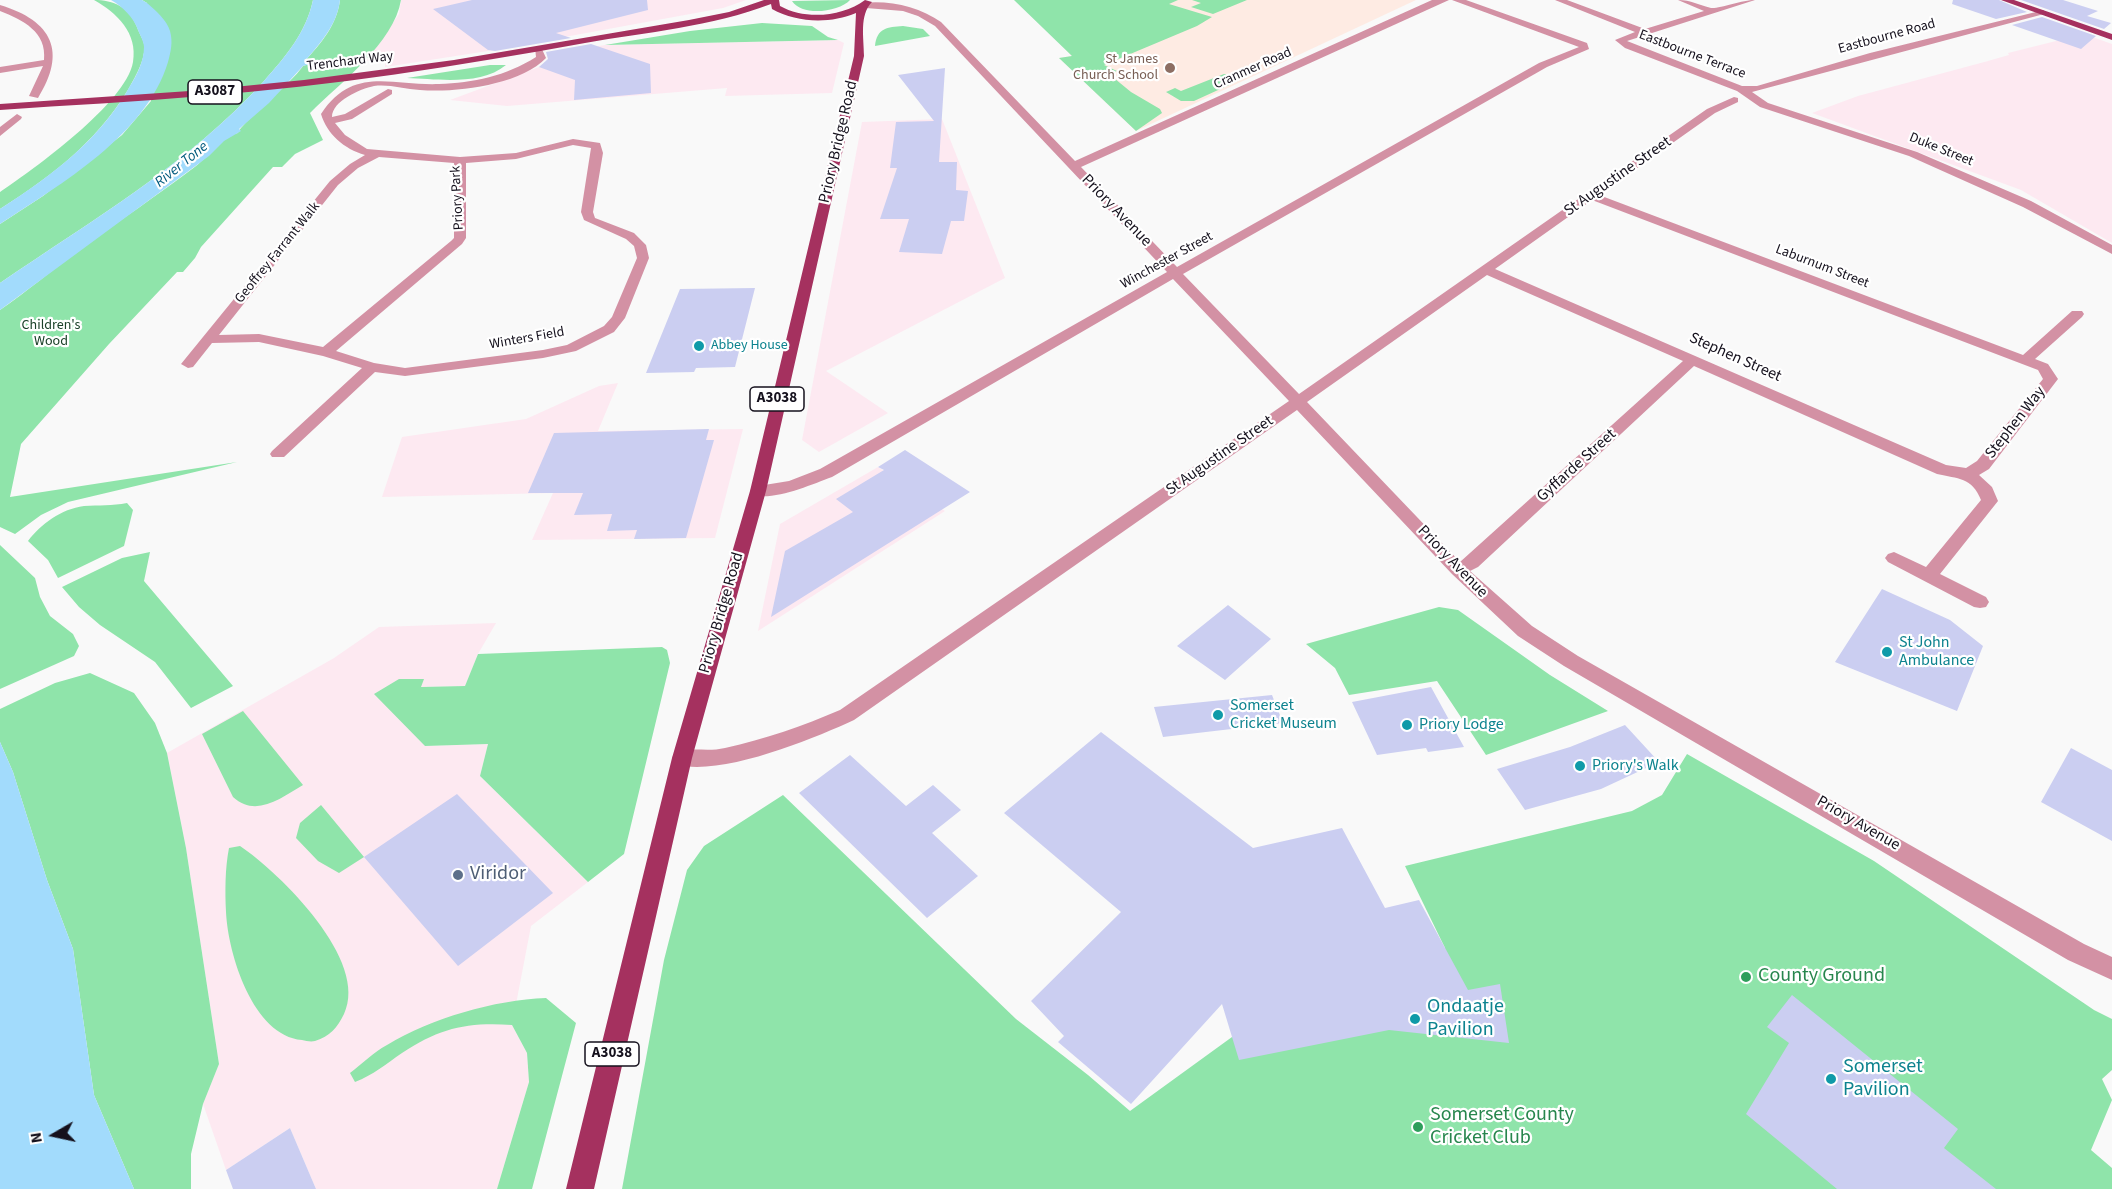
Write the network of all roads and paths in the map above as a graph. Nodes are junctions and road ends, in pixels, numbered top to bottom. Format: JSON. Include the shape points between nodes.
{"nodes":[{"id":1,"x":773,"y":0,"type":"edge"},
{"id":2,"x":884,"y":0,"type":"edge"},
{"id":3,"x":1445,"y":0,"type":"edge"},
{"id":4,"x":1456,"y":0,"type":"edge"},
{"id":5,"x":1559,"y":0,"type":"edge"},
{"id":6,"x":1682,"y":0,"type":"edge"},
{"id":7,"x":1751,"y":0,"type":"edge"},
{"id":8,"x":2005,"y":0,"type":"edge"},
{"id":9,"x":866,"y":4,"type":"edge"},
{"id":10,"x":907,"y":8,"type":"junction"},
{"id":11,"x":2,"y":10,"type":"edge"},
{"id":12,"x":1712,"y":11,"type":"junction"},
{"id":13,"x":2041,"y":12,"type":"junction"},
{"id":14,"x":796,"y":15,"type":"junction"},
{"id":15,"x":769,"y":16,"type":"dead end"},
{"id":16,"x":756,"y":17,"type":"dead end"},
{"id":17,"x":812,"y":17,"type":"junction"},
{"id":18,"x":701,"y":21,"type":"junction"},
{"id":19,"x":839,"y":24,"type":"dead end"},
{"id":20,"x":1643,"y":32,"type":"junction"},
{"id":21,"x":2110,"y":36,"type":"edge"},
{"id":22,"x":538,"y":50,"type":"junction"},
{"id":23,"x":50,"y":62,"type":"junction"},
{"id":24,"x":0,"y":70,"type":"edge"},
{"id":25,"x":388,"y":92,"type":"dead end"},
{"id":26,"x":1737,"y":95,"type":"junction"},
{"id":27,"x":34,"y":96,"type":"dead end"},
{"id":28,"x":1751,"y":97,"type":"joint"},
{"id":29,"x":353,"y":101,"type":"dead end"},
{"id":30,"x":371,"y":103,"type":"junction"},
{"id":31,"x":0,"y":107,"type":"edge"},
{"id":32,"x":17,"y":117,"type":"dead end"},
{"id":33,"x":327,"y":121,"type":"junction"},
{"id":34,"x":0,"y":133,"type":"edge"},
{"id":35,"x":377,"y":153,"type":"junction"},
{"id":36,"x":460,"y":160,"type":"junction"},
{"id":37,"x":1073,"y":166,"type":"junction"},
{"id":38,"x":1591,"y":196,"type":"junction"},
{"id":39,"x":2112,"y":250,"type":"edge"},
{"id":40,"x":1487,"y":270,"type":"junction"},
{"id":41,"x":1175,"y":273,"type":"junction"},
{"id":42,"x":2076,"y":314,"type":"dead end"},
{"id":43,"x":208,"y":339,"type":"junction"},
{"id":44,"x":326,"y":352,"type":"junction"},
{"id":45,"x":1694,"y":359,"type":"junction"},
{"id":46,"x":2026,"y":360,"type":"junction"},
{"id":47,"x":188,"y":364,"type":"dead end"},
{"id":48,"x":372,"y":367,"type":"junction"},
{"id":49,"x":2043,"y":367,"type":"joint"},
{"id":50,"x":1298,"y":402,"type":"junction"},
{"id":51,"x":278,"y":454,"type":"dead end"},
{"id":52,"x":1969,"y":474,"type":"junction"},
{"id":53,"x":758,"y":491,"type":"junction"},
{"id":54,"x":1894,"y":558,"type":"dead end"},
{"id":55,"x":1458,"y":570,"type":"junction"},
{"id":56,"x":1929,"y":575,"type":"junction"},
{"id":57,"x":1980,"y":602,"type":"dead end"},
{"id":58,"x":682,"y":758,"type":"junction"},
{"id":59,"x":2112,"y":969,"type":"edge"},
{"id":60,"x":580,"y":1189,"type":"edge"}],
"edges":[{"from":1,"to":14,"type":"main road","via":[[775,7]]},
{"from":1,"to":18,"type":"main road","name":"Trenchard Way","number":"A3087"},
{"from":2,"to":10,"type":"street","name":"Priory Avenue"},
{"from":3,"to":37,"type":"street","name":"Cranmer Road"},
{"from":4,"to":41,"type":"street","name":"Winchester Street","via":[[1584,45],[1584,49],[1543,65]]},
{"from":5,"to":20,"type":"street"},
{"from":6,"to":12,"type":"street"},
{"from":7,"to":12,"type":"street"},
{"from":8,"to":13,"type":"main road"},
{"from":9,"to":10,"type":"street","name":"Priory Avenue"},
{"from":9,"to":17,"type":"main road","via":[[841,15]]},
{"from":9,"to":53,"type":"main road","name":"Priory Bridge Road","number":"A3038","via":[[854,34],[859,56],[853,85]]},
{"from":10,"to":37,"type":"street","name":"Priory Avenue","via":[[938,24]]},
{"from":11,"to":23,"type":"street","via":[[25,19],[40,31],[47,40]]},
{"from":12,"to":20,"type":"street"},
{"from":13,"to":21,"type":"main road"},
{"from":13,"to":26,"type":"street","name":"Eastbourne Road","via":[[1883,52]]},
{"from":14,"to":15,"type":"main road"},
{"from":14,"to":17,"type":"main road"},
{"from":16,"to":18,"type":"main road","name":"Trenchard Way","number":"A3087"},
{"from":17,"to":19,"type":"main road"},
{"from":18,"to":22,"type":"main road","name":"Trenchard Way","number":"A3087"},
{"from":20,"to":26,"type":"street","name":"Eastbourne Terrace","via":[[1621,39],[1622,43]]},
{"from":22,"to":31,"type":"main road","name":"Trenchard Way","number":"A3087","via":[[386,73],[215,92]]},
{"from":22,"to":33,"type":"street","via":[[541,58],[533,63],[481,83],[441,87],[377,82],[367,85],[338,99],[326,114]]},
{"from":23,"to":24,"type":"street"},
{"from":23,"to":27,"type":"street"},
{"from":25,"to":30,"type":"street"},
{"from":26,"to":28,"type":"street","name":"Eastbourne Terrace"},
{"from":26,"to":38,"type":"street","name":"St Augustine Street"},
{"from":28,"to":39,"type":"street","name":"Duke Street","via":[[1764,105],[1913,154],[2026,204]]},
{"from":29,"to":30,"type":"street"},
{"from":30,"to":33,"type":"street","via":[[348,117]]},
{"from":32,"to":34,"type":"street"},
{"from":33,"to":35,"type":"street","name":"Priory Park","via":[[352,147]]},
{"from":35,"to":36,"type":"street","name":"Priory Park"},
{"from":35,"to":43,"type":"street","name":"Geoffrey Farrant Walk","via":[[334,183]]},
{"from":36,"to":44,"type":"street","name":"Priory Park","via":[[460,238],[456,244]]},
{"from":36,"to":48,"type":"street","name":"Winters Field","via":[[516,156],[573,142],[596,145],[590,220],[630,236],[640,245],[643,258],[618,318],[609,329],[591,339],[543,354],[405,372]]},
{"from":37,"to":41,"type":"street","name":"Priory Avenue"},
{"from":38,"to":40,"type":"street","name":"St Augustine Street"},
{"from":38,"to":46,"type":"street","name":"Laburnum Street"},
{"from":40,"to":45,"type":"street","name":"Stephen Street"},
{"from":40,"to":50,"type":"street","name":"St Augustine Street"},
{"from":41,"to":50,"type":"street","name":"Priory Avenue"},
{"from":41,"to":53,"type":"street","name":"Winchester Street","via":[[826,472],[792,486]]},
{"from":42,"to":46,"type":"street"},
{"from":43,"to":44,"type":"street","via":[[259,338]]},
{"from":43,"to":47,"type":"street","name":"Geoffrey Farrant Walk"},
{"from":44,"to":48,"type":"street"},
{"from":45,"to":52,"type":"street","name":"Stephen Street","via":[[1943,470]]},
{"from":45,"to":55,"type":"street","name":"Gyffarde Street","via":[[1472,562]]},
{"from":46,"to":49,"type":"street","name":"Laburnum Street"},
{"from":48,"to":51,"type":"street"},
{"from":49,"to":52,"type":"street","name":"Stephen Way","via":[[2051,379],[1983,465]]},
{"from":50,"to":55,"type":"street","name":"Priory Avenue"},
{"from":50,"to":58,"type":"street","name":"St Augustine Street","via":[[847,715],[809,732],[723,757]]},
{"from":52,"to":56,"type":"street","via":[[1990,501]]},
{"from":53,"to":58,"type":"main road","name":"Priory Bridge Road","number":"A3038"},
{"from":54,"to":56,"type":"street"},
{"from":55,"to":59,"type":"street","name":"Priory Avenue","via":[[1525,631],[1571,661],[2076,952]]},
{"from":56,"to":57,"type":"street"},
{"from":58,"to":60,"type":"main road","name":"Priory Bridge Road","number":"A3038"}]}
